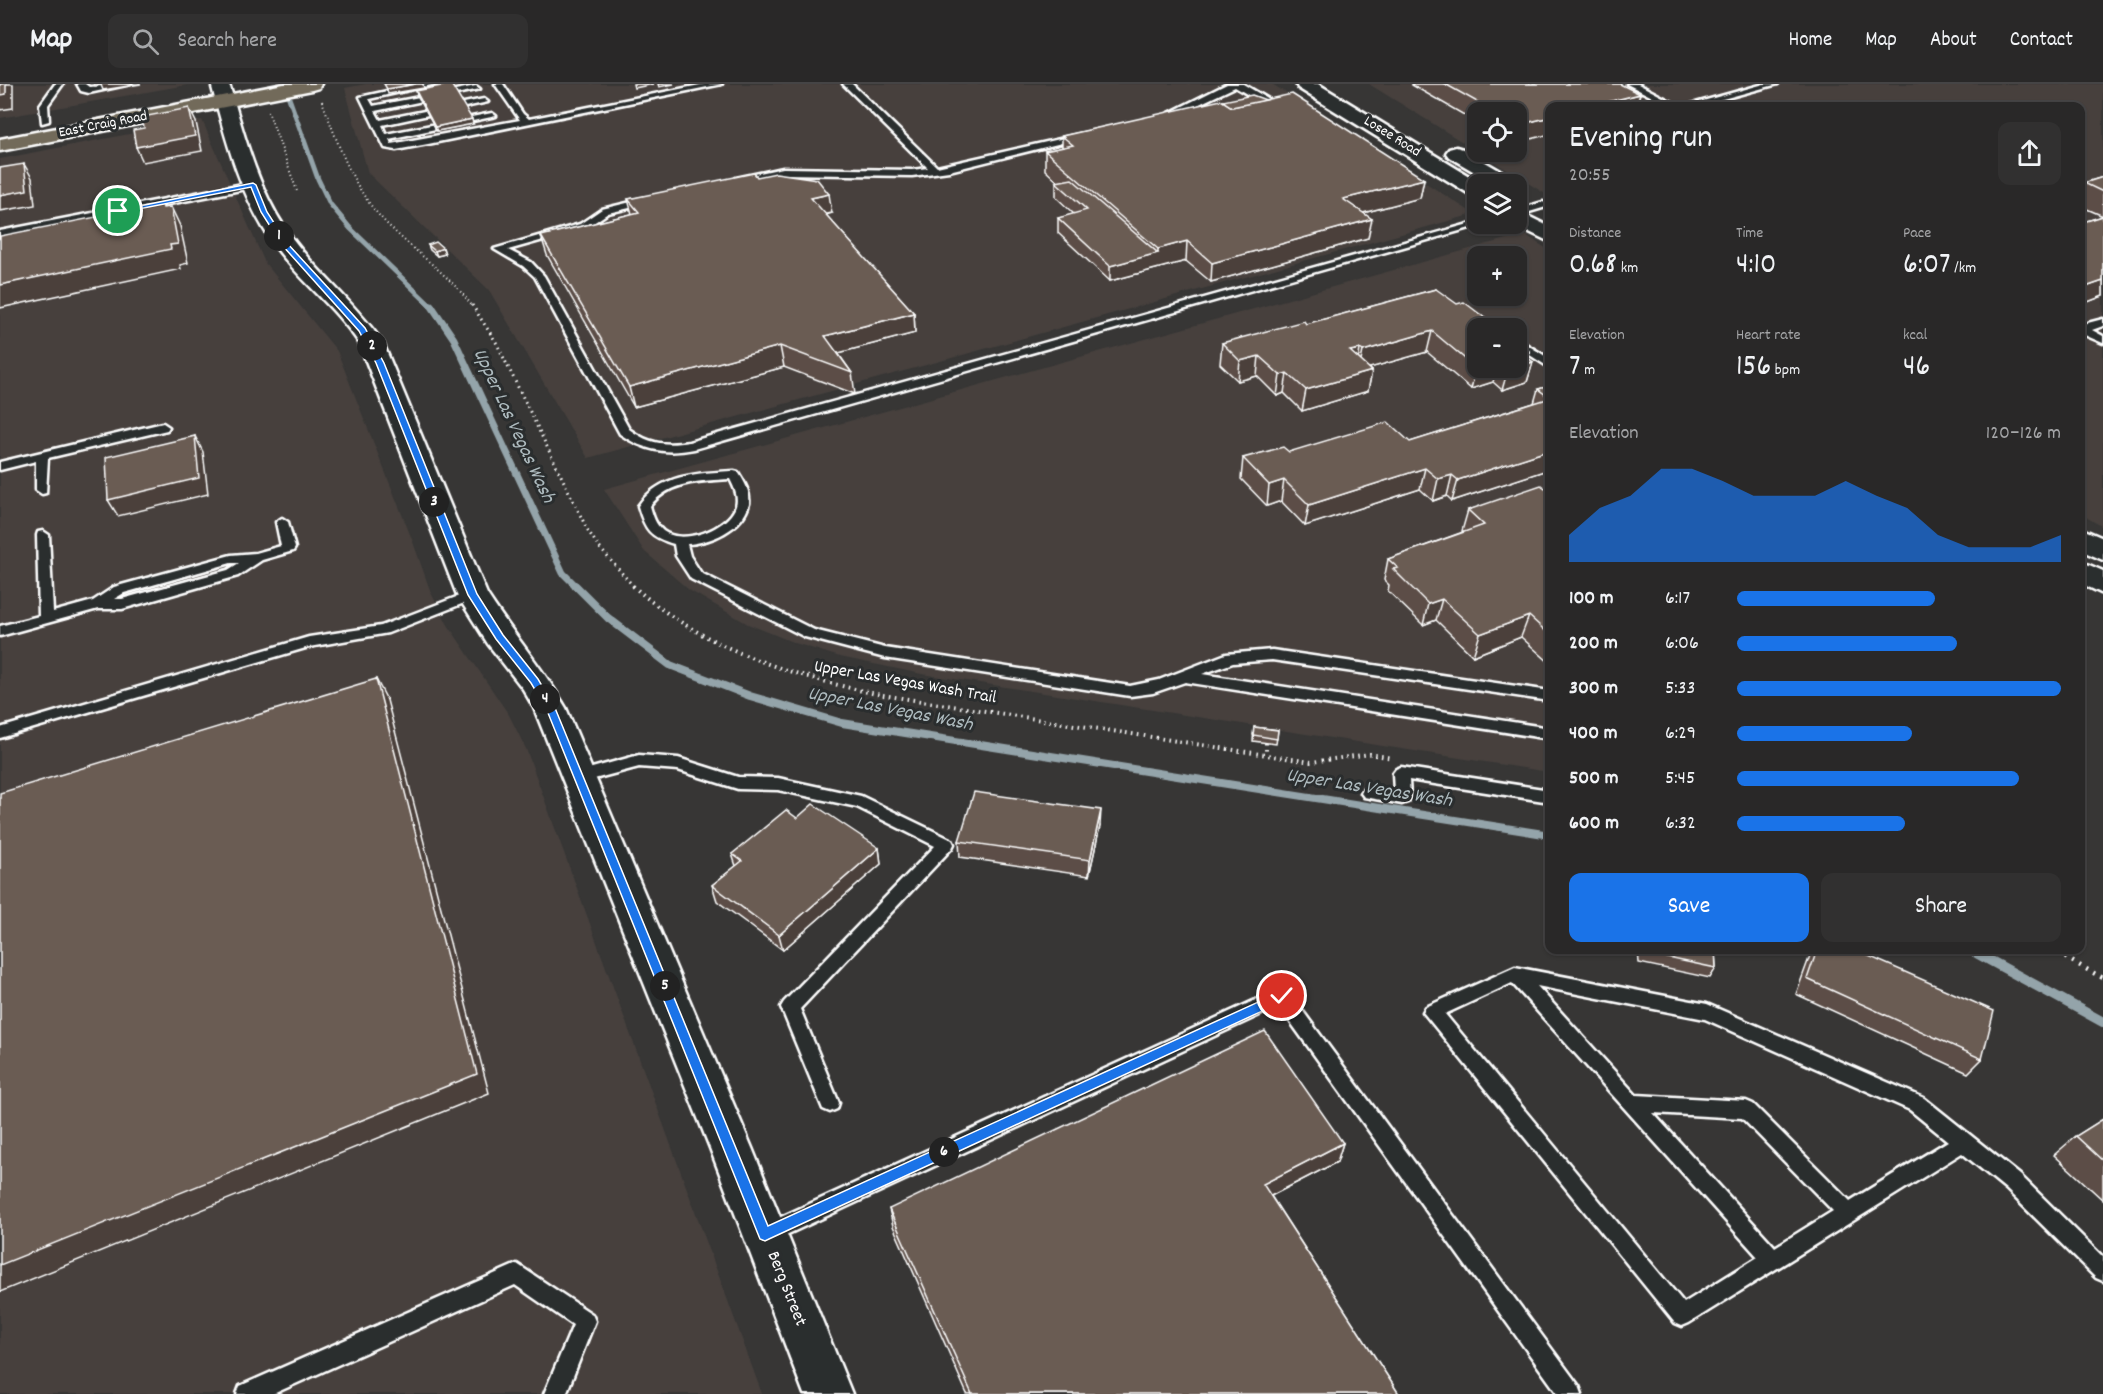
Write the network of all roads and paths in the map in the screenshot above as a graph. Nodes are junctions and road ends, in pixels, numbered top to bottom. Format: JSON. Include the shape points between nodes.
{"nodes":[{"id":1,"x":59,"y":84,"type":"edge"},
{"id":2,"x":81,"y":84,"type":"edge"},
{"id":3,"x":126,"y":84,"type":"edge"},
{"id":4,"x":393,"y":84,"type":"edge"},
{"id":5,"x":432,"y":84,"type":"edge"},
{"id":6,"x":500,"y":84,"type":"edge"},
{"id":7,"x":718,"y":84,"type":"edge"},
{"id":8,"x":847,"y":84,"type":"edge"},
{"id":9,"x":1211,"y":84,"type":"edge"},
{"id":10,"x":1235,"y":84,"type":"edge"},
{"id":11,"x":1305,"y":84,"type":"edge"},
{"id":12,"x":1631,"y":84,"type":"edge"},
{"id":13,"x":1774,"y":84,"type":"edge"},
{"id":14,"x":315,"y":87,"type":"edge"},
{"id":15,"x":240,"y":94,"type":"edge"},
{"id":16,"x":1201,"y":98,"type":"junction"},
{"id":17,"x":483,"y":102,"type":"edge"},
{"id":18,"x":1668,"y":102,"type":"edge"},
{"id":19,"x":1704,"y":102,"type":"edge"},
{"id":20,"x":1244,"y":110,"type":"edge"},
{"id":21,"x":1177,"y":112,"type":"junction"},
{"id":22,"x":1196,"y":114,"type":"edge"},
{"id":23,"x":520,"y":116,"type":"junction"},
{"id":24,"x":375,"y":119,"type":"junction"},
{"id":25,"x":1158,"y":120,"type":"edge"},
{"id":26,"x":45,"y":121,"type":"junction"},
{"id":27,"x":528,"y":122,"type":"junction"},
{"id":28,"x":0,"y":129,"type":"edge"},
{"id":29,"x":1098,"y":134,"type":"edge"},
{"id":30,"x":1440,"y":143,"type":"dead end"},
{"id":31,"x":0,"y":144,"type":"edge"},
{"id":32,"x":935,"y":170,"type":"junction"},
{"id":33,"x":1492,"y":174,"type":"edge"},
{"id":34,"x":730,"y":182,"type":"edge"},
{"id":35,"x":1467,"y":184,"type":"edge"},
{"id":36,"x":253,"y":185,"type":"junction"},
{"id":37,"x":297,"y":191,"type":"dead end"},
{"id":38,"x":1527,"y":196,"type":"edge"},
{"id":39,"x":655,"y":199,"type":"edge"},
{"id":40,"x":1545,"y":206,"type":"edge"},
{"id":41,"x":1545,"y":207,"type":"edge"},
{"id":42,"x":1527,"y":211,"type":"edge"},
{"id":43,"x":1527,"y":221,"type":"edge"},
{"id":44,"x":1467,"y":227,"type":"edge"},
{"id":45,"x":0,"y":234,"type":"edge"},
{"id":46,"x":1545,"y":234,"type":"edge"},
{"id":47,"x":434,"y":254,"type":"edge"},
{"id":48,"x":423,"y":257,"type":"junction"},
{"id":49,"x":2103,"y":322,"type":"edge"},
{"id":50,"x":2085,"y":328,"type":"edge"},
{"id":51,"x":2085,"y":331,"type":"edge"},
{"id":52,"x":2103,"y":340,"type":"edge"},
{"id":53,"x":1527,"y":349,"type":"edge"},
{"id":54,"x":1545,"y":361,"type":"edge"},
{"id":55,"x":163,"y":427,"type":"dead end"},
{"id":56,"x":42,"y":456,"type":"junction"},
{"id":57,"x":0,"y":466,"type":"edge"},
{"id":58,"x":42,"y":490,"type":"dead end"},
{"id":59,"x":282,"y":522,"type":"dead end"},
{"id":60,"x":43,"y":535,"type":"dead end"},
{"id":61,"x":2085,"y":540,"type":"edge"},
{"id":62,"x":680,"y":542,"type":"junction"},
{"id":63,"x":2103,"y":551,"type":"edge"},
{"id":64,"x":2085,"y":558,"type":"edge"},
{"id":65,"x":2103,"y":568,"type":"edge"},
{"id":66,"x":2085,"y":573,"type":"edge"},
{"id":67,"x":2103,"y":584,"type":"edge"},
{"id":68,"x":472,"y":595,"type":"junction"},
{"id":69,"x":46,"y":618,"type":"junction"},
{"id":70,"x":0,"y":631,"type":"edge"},
{"id":71,"x":1181,"y":676,"type":"junction"},
{"id":72,"x":1545,"y":695,"type":"edge"},
{"id":73,"x":0,"y":733,"type":"edge"},
{"id":74,"x":1545,"y":733,"type":"edge"},
{"id":75,"x":1266,"y":743,"type":"edge"},
{"id":76,"x":1266,"y":755,"type":"junction"},
{"id":77,"x":1393,"y":758,"type":"dead end"},
{"id":78,"x":579,"y":777,"type":"junction"},
{"id":79,"x":1369,"y":793,"type":"dead end"},
{"id":80,"x":1545,"y":795,"type":"edge"},
{"id":81,"x":2058,"y":954,"type":"edge"},
{"id":82,"x":1515,"y":974,"type":"junction"},
{"id":83,"x":2103,"y":978,"type":"edge"},
{"id":84,"x":830,"y":1103,"type":"dead end"},
{"id":85,"x":1631,"y":1103,"type":"junction"},
{"id":86,"x":1964,"y":1141,"type":"junction"},
{"id":87,"x":1848,"y":1213,"type":"junction"},
{"id":88,"x":765,"y":1234,"type":"junction"},
{"id":89,"x":1773,"y":1259,"type":"junction"},
{"id":90,"x":2103,"y":1271,"type":"edge"},
{"id":91,"x":248,"y":1394,"type":"edge"},
{"id":92,"x":555,"y":1394,"type":"edge"},
{"id":93,"x":828,"y":1394,"type":"edge"},
{"id":94,"x":1571,"y":1394,"type":"edge"}],
"edges":[{"from":1,"to":26,"type":"lane","via":[[44,105]]},
{"from":2,"to":3,"type":"lane","via":[[89,90]]},
{"from":4,"to":24,"type":"lane","via":[[365,89],[363,93]]},
{"from":5,"to":24,"type":"lane"},
{"from":6,"to":23,"type":"lane"},
{"from":7,"to":27,"type":"lane"},
{"from":8,"to":32,"type":"lane"},
{"from":9,"to":16,"type":"lane","via":[[1201,90]]},
{"from":10,"to":16,"type":"lane"},
{"from":10,"to":20,"type":"lane","via":[[1267,102]]},
{"from":11,"to":35,"type":"street","name":"Losee Road"},
{"from":12,"to":18,"type":"lane"},
{"from":13,"to":19,"type":"lane"},
{"from":14,"to":15,"type":"main road","name":"East Craig Road"},
{"from":14,"to":48,"type":"path","name":"Upper Las Vegas Wash Trail","via":[[357,187],[381,219]]},
{"from":15,"to":26,"type":"main road","name":"East Craig Road"},
{"from":15,"to":31,"type":"main road","name":"East Craig Road"},
{"from":15,"to":36,"type":"street","name":"Berg Street"},
{"from":15,"to":37,"type":"path"},
{"from":16,"to":21,"type":"lane"},
{"from":17,"to":23,"type":"lane"},
{"from":17,"to":24,"type":"lane"},
{"from":17,"to":24,"type":"lane"},
{"from":17,"to":24,"type":"lane"},
{"from":17,"to":24,"type":"lane","via":[[422,135],[401,136]]},
{"from":21,"to":22,"type":"lane"},
{"from":21,"to":25,"type":"lane"},
{"from":23,"to":27,"type":"lane"},
{"from":24,"to":27,"type":"lane","via":[[388,146],[396,147]]},
{"from":26,"to":28,"type":"main road","name":"East Craig Road"},
{"from":29,"to":32,"type":"lane"},
{"from":30,"to":33,"type":"street","name":"Losee Road"},
{"from":32,"to":34,"type":"lane","via":[[885,174],[783,171]]},
{"from":36,"to":45,"type":"lane"},
{"from":36,"to":68,"type":"street","name":"Berg Street","via":[[264,212],[285,244],[352,316],[370,343]]},
{"from":38,"to":40,"type":"street"},
{"from":39,"to":44,"type":"lane","via":[[605,211],[583,226],[499,249],[539,276],[624,431],[658,449],[690,446]]},
{"from":41,"to":42,"type":"lane"},
{"from":43,"to":46,"type":"street"},
{"from":47,"to":48,"type":"path"},
{"from":48,"to":76,"type":"path","name":"Upper Las Vegas Wash Trail","via":[[472,305],[496,342],[596,544],[626,580],[661,611],[697,635],[815,682]]},
{"from":49,"to":50,"type":"lane"},
{"from":51,"to":52,"type":"lane"},
{"from":53,"to":54,"type":"lane"},
{"from":55,"to":56,"type":"lane"},
{"from":56,"to":57,"type":"lane"},
{"from":56,"to":58,"type":"lane"},
{"from":59,"to":69,"type":"lane","via":[[288,548],[257,557],[232,573],[122,604],[98,604]]},
{"from":60,"to":69,"type":"lane"},
{"from":61,"to":63,"type":"street"},
{"from":62,"to":62,"type":"lane","via":[[700,538],[733,519],[742,507],[743,495],[734,475],[668,484],[649,497],[644,506],[650,527],[661,537]]},
{"from":62,"to":71,"type":"lane","via":[[683,556],[696,576],[810,634],[885,653],[1130,691],[1144,691]]},
{"from":64,"to":65,"type":"street"},
{"from":66,"to":67,"type":"street"},
{"from":68,"to":73,"type":"lane","via":[[383,630],[309,642]]},
{"from":68,"to":78,"type":"street","name":"Berg Street","via":[[550,708]]},
{"from":69,"to":70,"type":"lane"},
{"from":71,"to":72,"type":"lane","via":[[1223,660],[1272,654]]},
{"from":71,"to":74,"type":"lane"},
{"from":75,"to":76,"type":"path"},
{"from":76,"to":77,"type":"path","name":"Upper Las Vegas Wash Trail","via":[[1311,762],[1370,754]]},
{"from":78,"to":84,"type":"lane","via":[[639,761],[678,764],[738,783],[778,784],[861,802],[946,844],[790,1007]]},
{"from":78,"to":88,"type":"street","name":"Berg Street"},
{"from":79,"to":80,"type":"lane","via":[[1402,798],[1401,773]]},
{"from":81,"to":83,"type":"path"},
{"from":82,"to":85,"type":"lane"},
{"from":82,"to":86,"type":"lane","via":[[1707,1012],[1917,1104]]},
{"from":82,"to":89,"type":"lane","via":[[1432,1012],[1682,1316]]},
{"from":85,"to":87,"type":"lane","via":[[1746,1110]]},
{"from":85,"to":89,"type":"lane"},
{"from":86,"to":87,"type":"lane"},
{"from":86,"to":90,"type":"lane","via":[[2013,1182]]},
{"from":87,"to":89,"type":"lane"},
{"from":88,"to":93,"type":"street","name":"Berg Street"},
{"from":88,"to":94,"type":"lane","via":[[1282,996]]},
{"from":91,"to":92,"type":"lane","via":[[517,1274],[585,1321]]}]}
